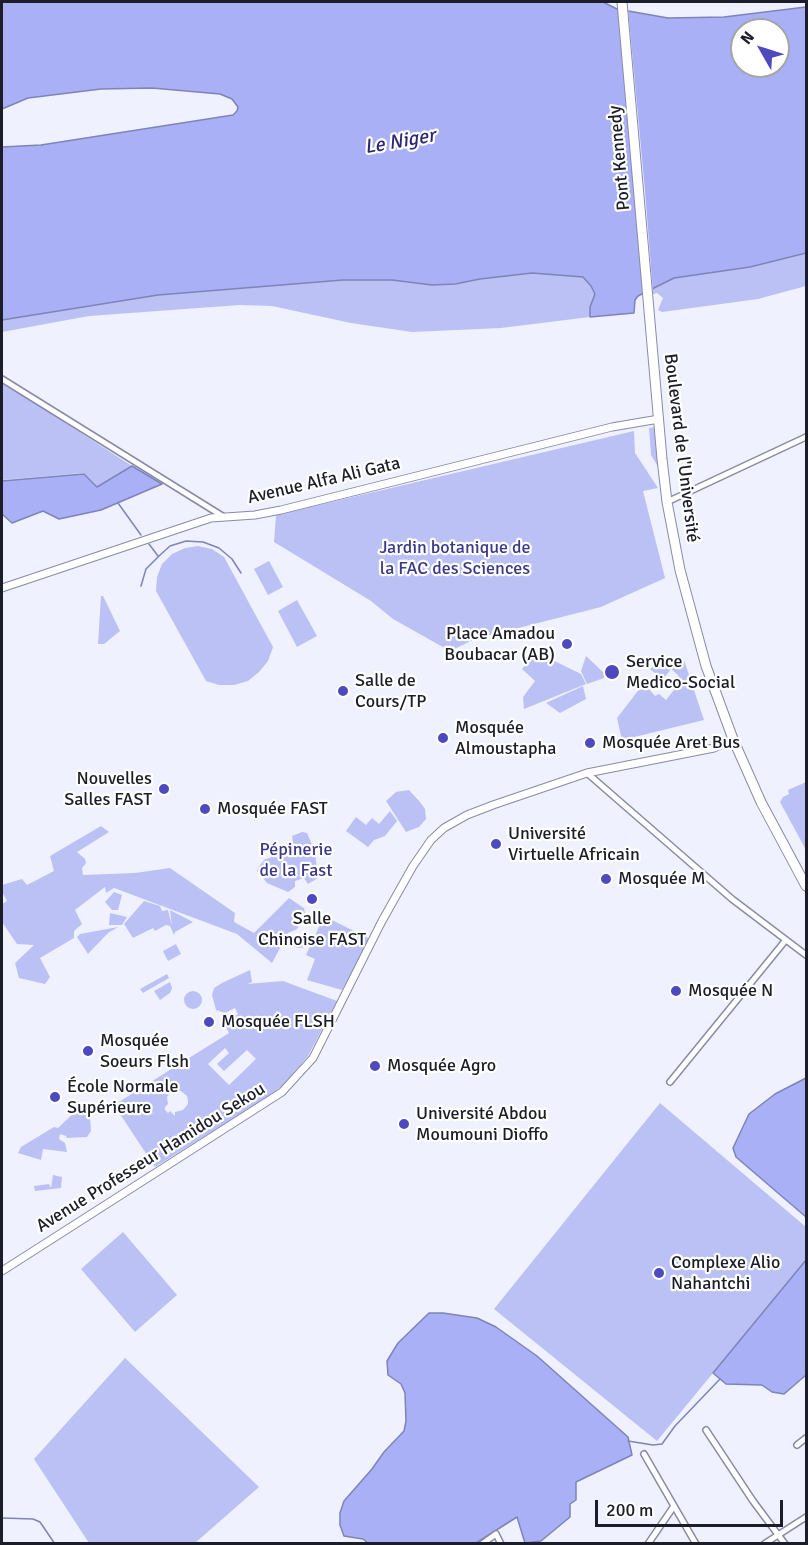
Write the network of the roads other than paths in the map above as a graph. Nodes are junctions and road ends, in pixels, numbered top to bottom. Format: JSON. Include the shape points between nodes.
{"nodes":[{"id":1,"x":622,"y":2,"type":"edge"},
{"id":2,"x":650,"y":312,"type":"joint"},
{"id":3,"x":2,"y":379,"type":"edge"},
{"id":4,"x":659,"y":419,"type":"junction"},
{"id":5,"x":807,"y":437,"type":"edge"},
{"id":6,"x":667,"y":502,"type":"junction"},
{"id":7,"x":224,"y":517,"type":"junction"},
{"id":8,"x":2,"y":588,"type":"edge"},
{"id":9,"x":733,"y":739,"type":"junction"},
{"id":10,"x":587,"y":773,"type":"junction"},
{"id":11,"x":807,"y":886,"type":"edge"},
{"id":12,"x":785,"y":941,"type":"junction"},
{"id":13,"x":807,"y":955,"type":"edge"},
{"id":14,"x":670,"y":1082,"type":"dead end"},
{"id":15,"x":2,"y":1271,"type":"edge"},
{"id":16,"x":706,"y":1430,"type":"dead end"},
{"id":17,"x":807,"y":1438,"type":"edge"},
{"id":18,"x":797,"y":1445,"type":"dead end"},
{"id":19,"x":644,"y":1454,"type":"dead end"},
{"id":20,"x":674,"y":1506,"type":"junction"},
{"id":21,"x":807,"y":1517,"type":"edge"},
{"id":22,"x":779,"y":1534,"type":"junction"},
{"id":23,"x":482,"y":1544,"type":"edge"},
{"id":24,"x":501,"y":1544,"type":"edge"},
{"id":25,"x":648,"y":1544,"type":"edge"},
{"id":26,"x":696,"y":1544,"type":"edge"},
{"id":27,"x":764,"y":1544,"type":"edge"},
{"id":28,"x":785,"y":1544,"type":"edge"}],
"edges":[{"from":1,"to":2,"type":"main road","name":"Pont Kennedy"},
{"from":2,"to":4,"type":"main road","name":"Boulevard de l'Université"},
{"from":3,"to":7,"type":"street"},
{"from":4,"to":6,"type":"main road","name":"Boulevard de l'Université"},
{"from":4,"to":7,"type":"street","name":"Avenue Alfa Ali Gata","via":[[612,427],[281,510]]},
{"from":5,"to":6,"type":"street"},
{"from":6,"to":9,"type":"main road","name":"Boulevard de l'Université","via":[[697,639]]},
{"from":7,"to":8,"type":"street","name":"Avenue Alfa Ali Gata","via":[[189,525]]},
{"from":9,"to":10,"type":"street","name":"Avenue Professeur Hamidou Sekou","via":[[714,748]]},
{"from":9,"to":11,"type":"main road","name":"Boulevard de l'Université","via":[[761,802]]},
{"from":10,"to":12,"type":"street"},
{"from":10,"to":15,"type":"street","name":"Avenue Professeur Hamidou Sekou","via":[[467,815],[444,828],[413,866],[313,1058],[282,1092]]},
{"from":12,"to":13,"type":"street"},
{"from":12,"to":14,"type":"street"},
{"from":16,"to":22,"type":"street"},
{"from":17,"to":18,"type":"street"},
{"from":19,"to":20,"type":"street"},
{"from":20,"to":25,"type":"street"},
{"from":20,"to":26,"type":"street"},
{"from":21,"to":22,"type":"street"},
{"from":22,"to":27,"type":"street"},
{"from":22,"to":28,"type":"street"},
{"from":23,"to":24,"type":"street","via":[[496,1534]]}]}
